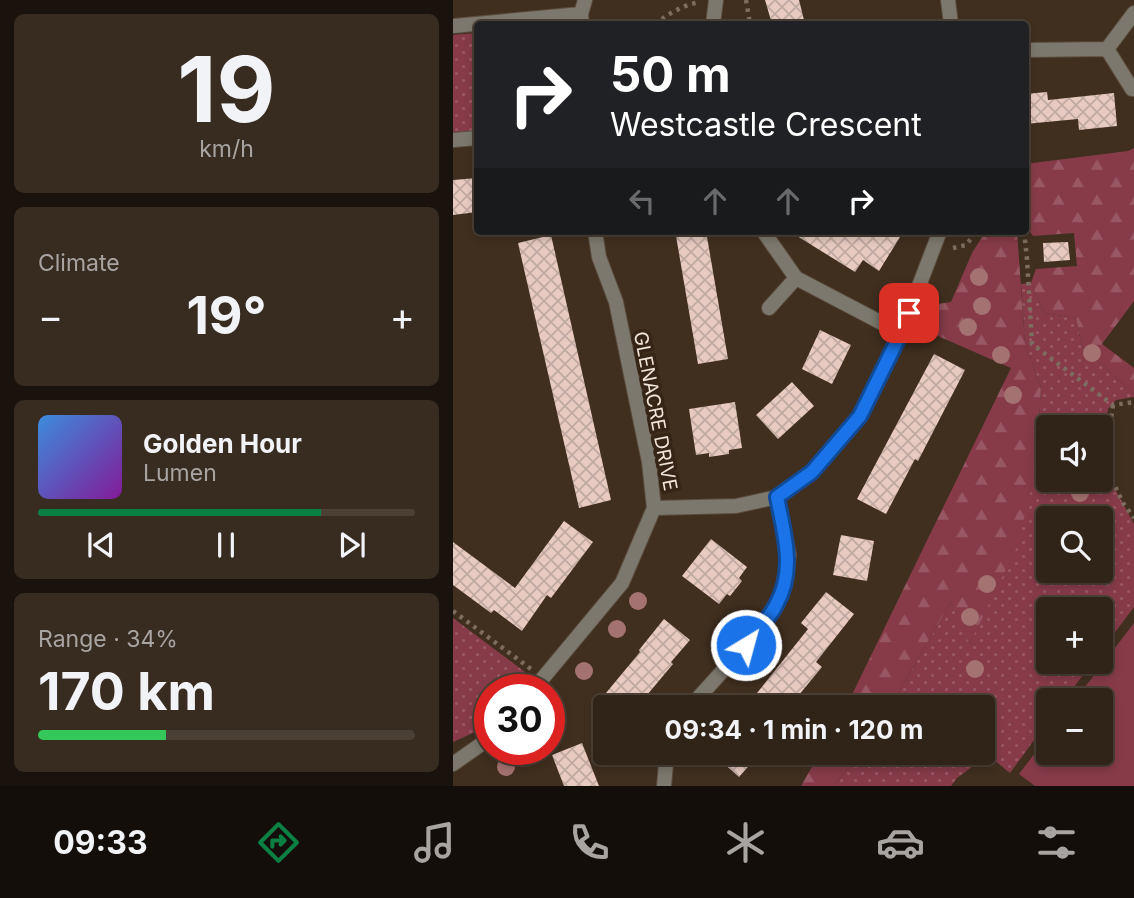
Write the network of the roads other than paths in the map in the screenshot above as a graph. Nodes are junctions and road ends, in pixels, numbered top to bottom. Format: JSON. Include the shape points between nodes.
{"nodes":[{"id":1,"x":948,"y":0,"type":"edge"},
{"id":2,"x":716,"y":2,"type":"edge"},
{"id":3,"x":583,"y":13,"type":"edge"},
{"id":4,"x":1134,"y":13,"type":"edge"},
{"id":5,"x":503,"y":21,"type":"edge"},
{"id":6,"x":713,"y":21,"type":"edge"},
{"id":7,"x":951,"y":21,"type":"edge"},
{"id":8,"x":474,"y":24,"type":"edge"},
{"id":9,"x":453,"y":26,"type":"edge"},
{"id":10,"x":1107,"y":49,"type":"junction"},
{"id":11,"x":1029,"y":50,"type":"edge"},
{"id":12,"x":1132,"y":89,"type":"edge"},
{"id":13,"x":474,"y":138,"type":"edge"},
{"id":14,"x":453,"y":140,"type":"edge"},
{"id":15,"x":596,"y":235,"type":"edge"},
{"id":16,"x":766,"y":235,"type":"edge"},
{"id":17,"x":938,"y":235,"type":"edge"},
{"id":18,"x":796,"y":278,"type":"junction"},
{"id":19,"x":769,"y":308,"type":"dead end"},
{"id":20,"x":901,"y":333,"type":"junction"},
{"id":21,"x":777,"y":497,"type":"junction"},
{"id":22,"x":654,"y":508,"type":"junction"},
{"id":23,"x":546,"y":674,"type":"edge"},
{"id":24,"x":701,"y":695,"type":"edge"},
{"id":25,"x":474,"y":749,"type":"edge"},
{"id":26,"x":453,"y":764,"type":"edge"},
{"id":27,"x":666,"y":765,"type":"edge"},
{"id":28,"x":664,"y":786,"type":"edge"}],
"edges":[{"from":1,"to":7,"type":"street"},
{"from":2,"to":6,"type":"street"},
{"from":3,"to":5,"type":"street"},
{"from":4,"to":10,"type":"street"},
{"from":8,"to":9,"type":"street"},
{"from":10,"to":11,"type":"street"},
{"from":10,"to":12,"type":"street"},
{"from":13,"to":14,"type":"street"},
{"from":15,"to":22,"type":"street","name":"GLENACRE DRIVE","via":[[616,302]]},
{"from":16,"to":18,"type":"street"},
{"from":17,"to":20,"type":"street"},
{"from":18,"to":19,"type":"street"},
{"from":18,"to":20,"type":"street"},
{"from":20,"to":21,"type":"street","via":[[860,416],[812,472]]},
{"from":21,"to":22,"type":"street","via":[[736,506]]},
{"from":21,"to":24,"type":"street","via":[[788,555],[777,605]]},
{"from":22,"to":23,"type":"street","name":"GLENACRE DRIVE","via":[[622,583]]},
{"from":25,"to":26,"type":"street"},
{"from":27,"to":28,"type":"street"}]}
